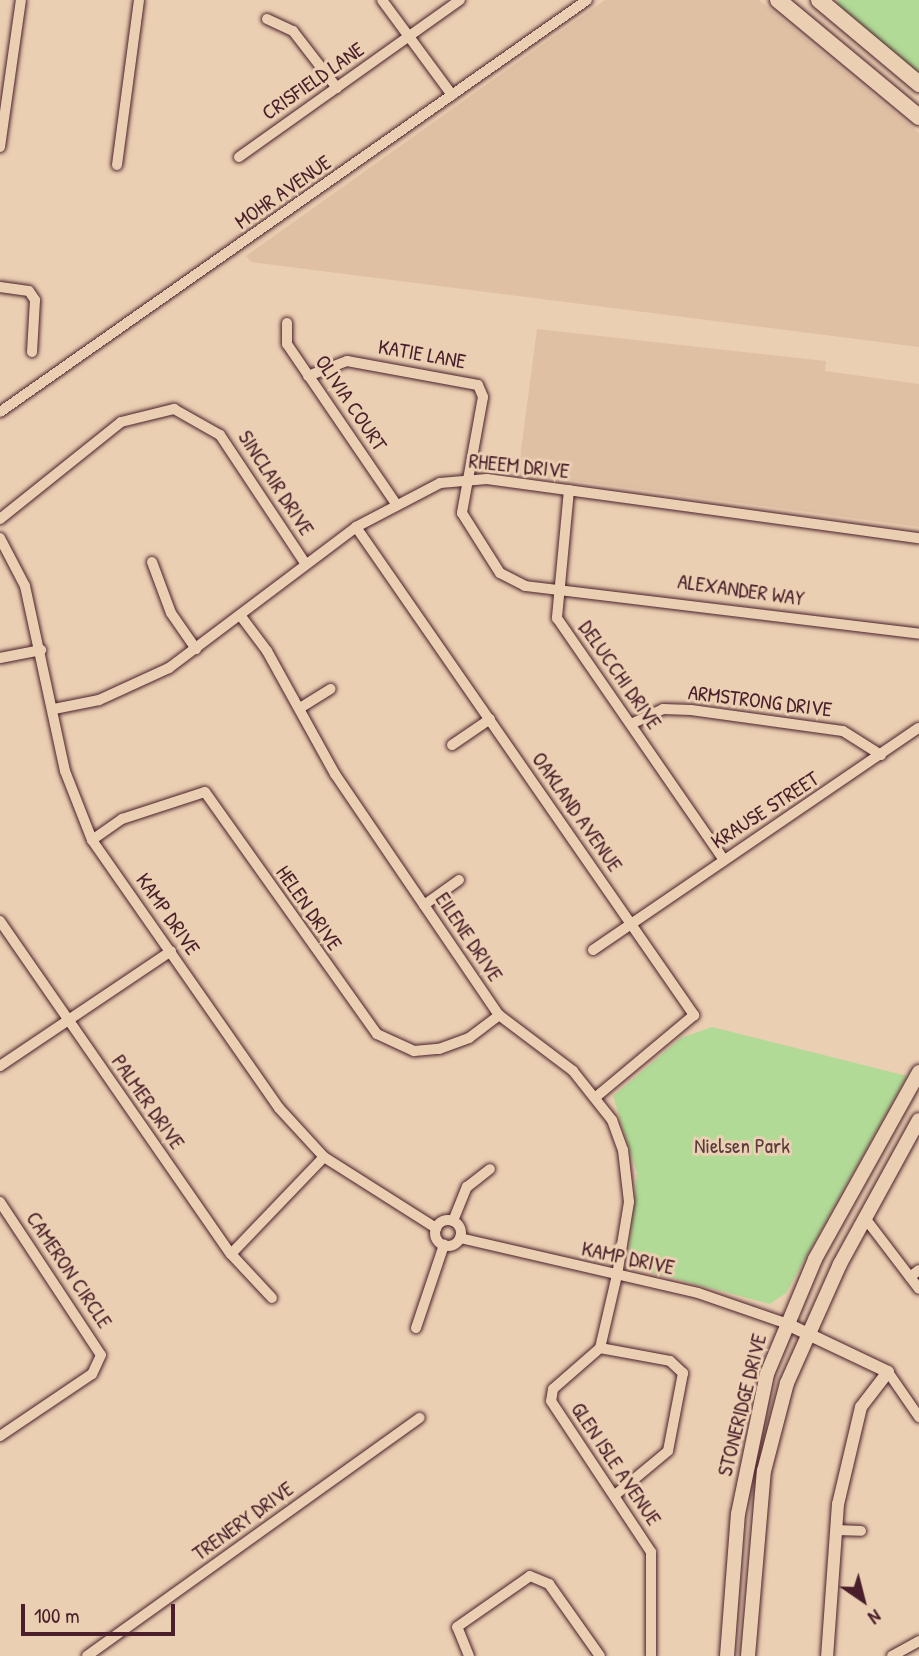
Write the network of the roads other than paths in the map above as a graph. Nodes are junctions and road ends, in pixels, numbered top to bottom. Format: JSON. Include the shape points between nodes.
{"nodes":[{"id":1,"x":20,"y":0,"type":"edge"},
{"id":2,"x":139,"y":0,"type":"edge"},
{"id":3,"x":382,"y":0,"type":"edge"},
{"id":4,"x":460,"y":0,"type":"edge"},
{"id":5,"x":587,"y":0,"type":"edge"},
{"id":6,"x":778,"y":0,"type":"edge"},
{"id":7,"x":819,"y":0,"type":"edge"},
{"id":8,"x":267,"y":19,"type":"dead end"},
{"id":9,"x":410,"y":36,"type":"junction"},
{"id":10,"x":919,"y":84,"type":"edge"},
{"id":11,"x":337,"y":88,"type":"junction"},
{"id":12,"x":452,"y":95,"type":"junction"},
{"id":13,"x":919,"y":117,"type":"edge"},
{"id":14,"x":0,"y":147,"type":"edge"},
{"id":15,"x":239,"y":157,"type":"dead end"},
{"id":16,"x":117,"y":165,"type":"dead end"},
{"id":17,"x":0,"y":287,"type":"edge"},
{"id":18,"x":287,"y":323,"type":"dead end"},
{"id":19,"x":32,"y":352,"type":"dead end"},
{"id":20,"x":308,"y":376,"type":"junction"},
{"id":21,"x":0,"y":412,"type":"edge"},
{"id":22,"x":467,"y":478,"type":"junction"},
{"id":23,"x":569,"y":491,"type":"junction"},
{"id":24,"x":394,"y":501,"type":"junction"},
{"id":25,"x":0,"y":519,"type":"edge"},
{"id":26,"x":356,"y":527,"type":"junction"},
{"id":27,"x":0,"y":538,"type":"edge"},
{"id":28,"x":919,"y":538,"type":"edge"},
{"id":29,"x":152,"y":562,"type":"dead end"},
{"id":30,"x":305,"y":563,"type":"junction"},
{"id":31,"x":558,"y":587,"type":"junction"},
{"id":32,"x":240,"y":615,"type":"junction"},
{"id":33,"x":919,"y":634,"type":"edge"},
{"id":34,"x":196,"y":649,"type":"junction"},
{"id":35,"x":41,"y":650,"type":"junction"},
{"id":36,"x":0,"y":658,"type":"edge"},
{"id":37,"x":331,"y":689,"type":"dead end"},
{"id":38,"x":300,"y":708,"type":"junction"},
{"id":39,"x":54,"y":709,"type":"junction"},
{"id":40,"x":490,"y":719,"type":"junction"},
{"id":41,"x":631,"y":724,"type":"junction"},
{"id":42,"x":919,"y":728,"type":"edge"},
{"id":43,"x":452,"y":745,"type":"dead end"},
{"id":44,"x":881,"y":755,"type":"junction"},
{"id":45,"x":92,"y":840,"type":"junction"},
{"id":46,"x":723,"y":859,"type":"junction"},
{"id":47,"x":459,"y":880,"type":"dead end"},
{"id":48,"x":424,"y":905,"type":"junction"},
{"id":49,"x":0,"y":922,"type":"edge"},
{"id":50,"x":632,"y":925,"type":"junction"},
{"id":51,"x":593,"y":950,"type":"dead end"},
{"id":52,"x":171,"y":951,"type":"junction"},
{"id":53,"x":499,"y":1015,"type":"junction"},
{"id":54,"x":68,"y":1020,"type":"junction"},
{"id":55,"x":0,"y":1066,"type":"edge"},
{"id":56,"x":919,"y":1072,"type":"edge"},
{"id":57,"x":597,"y":1096,"type":"junction"},
{"id":58,"x":919,"y":1120,"type":"edge"},
{"id":59,"x":324,"y":1157,"type":"junction"},
{"id":60,"x":490,"y":1169,"type":"dead end"},
{"id":61,"x":0,"y":1202,"type":"edge"},
{"id":62,"x":865,"y":1218,"type":"junction"},
{"id":63,"x":453,"y":1221,"type":"junction"},
{"id":64,"x":436,"y":1228,"type":"junction"},
{"id":65,"x":460,"y":1238,"type":"junction"},
{"id":66,"x":444,"y":1245,"type":"junction"},
{"id":67,"x":231,"y":1254,"type":"junction"},
{"id":68,"x":915,"y":1274,"type":"edge"},
{"id":69,"x":617,"y":1275,"type":"junction"},
{"id":70,"x":919,"y":1289,"type":"edge"},
{"id":71,"x":272,"y":1298,"type":"dead end"},
{"id":72,"x":785,"y":1323,"type":"junction"},
{"id":73,"x":416,"y":1328,"type":"dead end"},
{"id":74,"x":807,"y":1332,"type":"junction"},
{"id":75,"x":600,"y":1348,"type":"junction"},
{"id":76,"x":887,"y":1372,"type":"junction"},
{"id":77,"x":919,"y":1417,"type":"edge"},
{"id":78,"x":420,"y":1418,"type":"dead end"},
{"id":79,"x":0,"y":1436,"type":"edge"},
{"id":80,"x":615,"y":1495,"type":"junction"},
{"id":81,"x":836,"y":1530,"type":"junction"},
{"id":82,"x":861,"y":1531,"type":"dead end"},
{"id":83,"x":919,"y":1641,"type":"edge"},
{"id":84,"x":87,"y":1656,"type":"edge"},
{"id":85,"x":469,"y":1656,"type":"edge"},
{"id":86,"x":600,"y":1656,"type":"edge"},
{"id":87,"x":651,"y":1656,"type":"edge"},
{"id":88,"x":727,"y":1656,"type":"edge"},
{"id":89,"x":748,"y":1656,"type":"edge"},
{"id":90,"x":827,"y":1656,"type":"edge"},
{"id":91,"x":837,"y":1656,"type":"edge"},
{"id":92,"x":892,"y":1656,"type":"edge"}],
"edges":[{"from":1,"to":14,"type":"street"},
{"from":2,"to":16,"type":"street"},
{"from":3,"to":9,"type":"street"},
{"from":4,"to":9,"type":"street","name":"CRISFIELD LANE"},
{"from":5,"to":12,"type":"street","name":"MOHR AVENUE"},
{"from":6,"to":13,"type":"main road"},
{"from":7,"to":10,"type":"main road"},
{"from":8,"to":11,"type":"street","via":[[293,31]]},
{"from":9,"to":11,"type":"street","name":"CRISFIELD LANE"},
{"from":9,"to":12,"type":"street"},
{"from":11,"to":15,"type":"street","name":"CRISFIELD LANE"},
{"from":12,"to":21,"type":"street","name":"MOHR AVENUE"},
{"from":17,"to":19,"type":"street","via":[[29,291],[35,300]]},
{"from":18,"to":20,"type":"street","name":"OLIVIA COURT","via":[[288,344]]},
{"from":20,"to":22,"type":"street","name":"KATIE LANE","via":[[347,361],[478,385],[483,397]]},
{"from":20,"to":24,"type":"street","name":"OLIVIA COURT"},
{"from":22,"to":23,"type":"street","name":"RHEEM DRIVE"},
{"from":22,"to":24,"type":"street","name":"RHEEM DRIVE"},
{"from":22,"to":31,"type":"street","name":"ALEXANDER WAY","via":[[461,513],[500,573],[525,586]]},
{"from":23,"to":28,"type":"street","name":"RHEEM DRIVE"},
{"from":23,"to":31,"type":"street","name":"DELUCCHI DRIVE"},
{"from":24,"to":26,"type":"street","name":"RHEEM DRIVE"},
{"from":25,"to":30,"type":"street","name":"SINCLAIR DRIVE","via":[[121,422],[174,409],[220,435]]},
{"from":26,"to":30,"type":"street","name":"RHEEM DRIVE"},
{"from":26,"to":40,"type":"street","name":"OAKLAND AVENUE"},
{"from":27,"to":35,"type":"street","name":"KAMP DRIVE","via":[[25,586]]},
{"from":29,"to":34,"type":"street","via":[[172,613]]},
{"from":30,"to":32,"type":"street","name":"RHEEM DRIVE"},
{"from":31,"to":33,"type":"street","name":"ALEXANDER WAY"},
{"from":31,"to":41,"type":"street","name":"DELUCCHI DRIVE","via":[[557,618]]},
{"from":32,"to":34,"type":"street","name":"RHEEM DRIVE"},
{"from":32,"to":38,"type":"street","name":"EILENE DRIVE"},
{"from":34,"to":39,"type":"street","name":"RHEEM DRIVE","via":[[141,685]]},
{"from":35,"to":36,"type":"street"},
{"from":35,"to":39,"type":"street","name":"KAMP DRIVE"},
{"from":37,"to":38,"type":"street"},
{"from":38,"to":48,"type":"street","name":"EILENE DRIVE","via":[[335,774]]},
{"from":39,"to":45,"type":"street","name":"KAMP DRIVE","via":[[65,771]]},
{"from":40,"to":43,"type":"street"},
{"from":40,"to":50,"type":"street","name":"OAKLAND AVENUE"},
{"from":41,"to":44,"type":"street","name":"ARMSTRONG DRIVE","via":[[663,709],[691,710],[842,731]]},
{"from":41,"to":46,"type":"street","name":"DELUCCHI DRIVE"},
{"from":42,"to":44,"type":"street","name":"KRAUSE STREET"},
{"from":44,"to":46,"type":"street","name":"KRAUSE STREET"},
{"from":45,"to":52,"type":"street","name":"KAMP DRIVE"},
{"from":45,"to":53,"type":"street","name":"HELEN DRIVE","via":[[122,819],[205,792],[377,1034],[414,1051],[439,1049],[469,1038]]},
{"from":46,"to":50,"type":"street","name":"KRAUSE STREET"},
{"from":47,"to":48,"type":"street"},
{"from":48,"to":53,"type":"street","name":"EILENE DRIVE"},
{"from":49,"to":54,"type":"street","name":"PALMER DRIVE"},
{"from":50,"to":51,"type":"street","name":"KRAUSE STREET"},
{"from":50,"to":57,"type":"street","name":"OAKLAND AVENUE","via":[[694,1015]]},
{"from":52,"to":54,"type":"street"},
{"from":52,"to":59,"type":"street","name":"KAMP DRIVE","via":[[279,1108]]},
{"from":53,"to":57,"type":"street","name":"EILENE DRIVE"},
{"from":54,"to":55,"type":"street"},
{"from":54,"to":67,"type":"street","name":"PALMER DRIVE"},
{"from":56,"to":72,"type":"main road","name":"STONERIDGE DRIVE"},
{"from":57,"to":69,"type":"street","name":"EILENE DRIVE","via":[[628,1173]]},
{"from":58,"to":62,"type":"main road","name":"STONERIDGE DRIVE"},
{"from":59,"to":64,"type":"street","name":"KAMP DRIVE"},
{"from":59,"to":67,"type":"street"},
{"from":60,"to":63,"type":"street","via":[[467,1187]]},
{"from":61,"to":79,"type":"street","name":"CAMERON CIRCLE","via":[[101,1355],[92,1374]]},
{"from":62,"to":68,"type":"street"},
{"from":62,"to":74,"type":"main road","name":"STONERIDGE DRIVE"},
{"from":63,"to":64,"type":"street"},
{"from":63,"to":65,"type":"street"},
{"from":64,"to":66,"type":"street"},
{"from":65,"to":66,"type":"street"},
{"from":65,"to":69,"type":"street","name":"KAMP DRIVE"},
{"from":66,"to":73,"type":"street"},
{"from":67,"to":71,"type":"street","name":"PALMER DRIVE"},
{"from":68,"to":70,"type":"street"},
{"from":69,"to":72,"type":"street","name":"KAMP DRIVE","via":[[716,1298]]},
{"from":69,"to":75,"type":"street"},
{"from":72,"to":74,"type":"street"},
{"from":72,"to":88,"type":"main road","name":"STONERIDGE DRIVE","via":[[752,1433],[738,1514]]},
{"from":74,"to":76,"type":"street"},
{"from":74,"to":89,"type":"main road","name":"STONERIDGE DRIVE","via":[[764,1471]]},
{"from":75,"to":80,"type":"street","name":"GLEN ISLE AVENUE","via":[[553,1389],[551,1401]]},
{"from":75,"to":80,"type":"street","via":[[670,1361],[683,1373],[668,1451]]},
{"from":76,"to":77,"type":"street"},
{"from":76,"to":81,"type":"street","via":[[861,1407]]},
{"from":78,"to":84,"type":"street","name":"TRENERY DRIVE"},
{"from":80,"to":87,"type":"street","name":"GLEN ISLE AVENUE","via":[[651,1552]]},
{"from":81,"to":82,"type":"street"},
{"from":81,"to":90,"type":"street"},
{"from":83,"to":92,"type":"street"},
{"from":85,"to":86,"type":"street","via":[[457,1628],[530,1576],[549,1584]]},
{"from":90,"to":91,"type":"street"}]}
